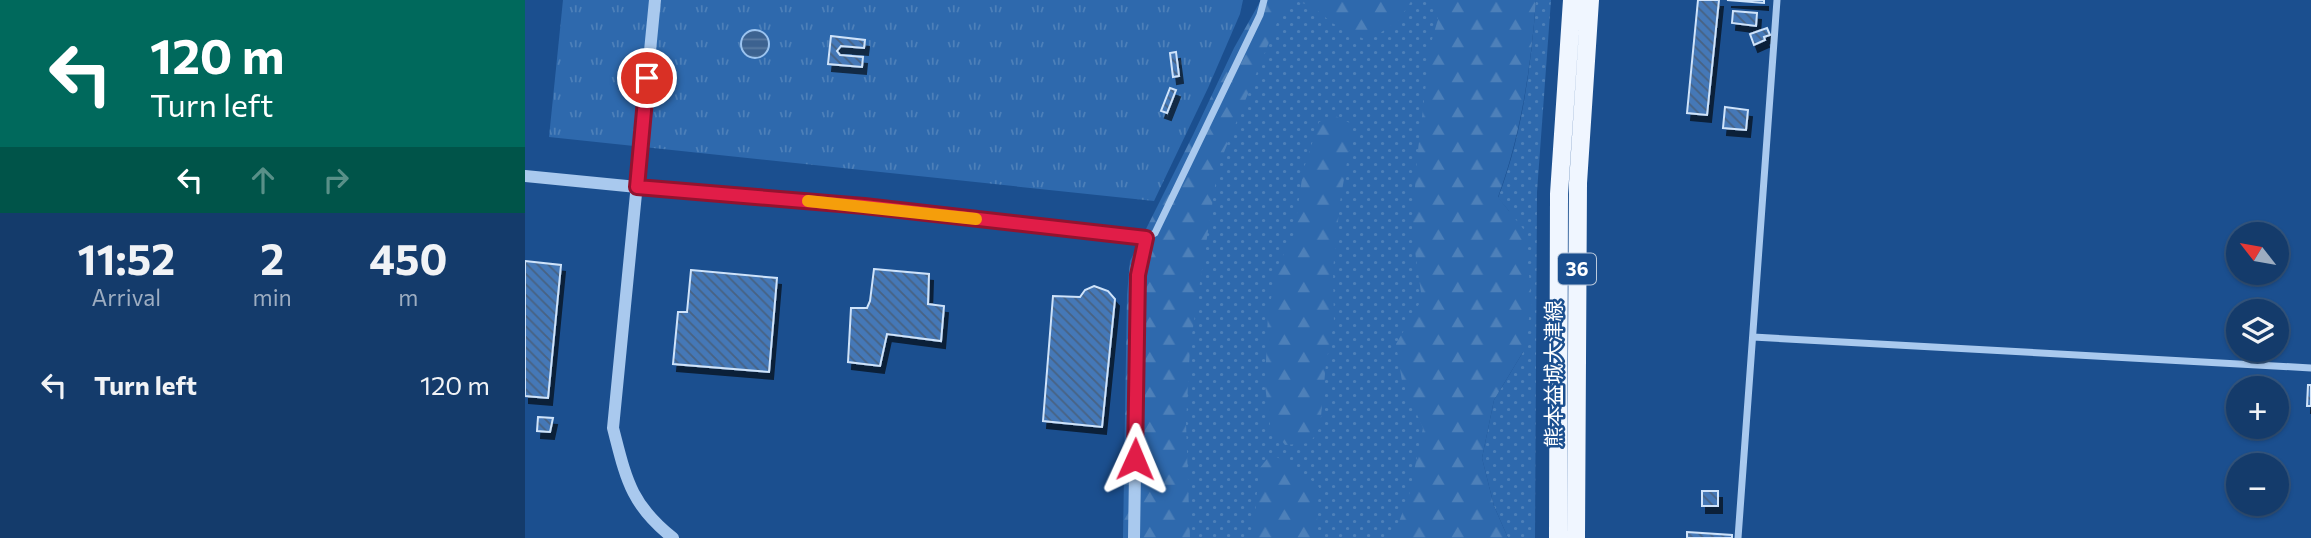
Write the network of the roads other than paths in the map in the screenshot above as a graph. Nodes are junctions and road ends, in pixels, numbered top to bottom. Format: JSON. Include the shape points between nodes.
{"nodes":[{"id":1,"x":655,"y":0,"type":"edge"},
{"id":2,"x":1264,"y":0,"type":"edge"},
{"id":3,"x":1572,"y":0,"type":"edge"},
{"id":4,"x":1590,"y":0,"type":"edge"},
{"id":5,"x":1777,"y":0,"type":"edge"},
{"id":6,"x":525,"y":176,"type":"edge"},
{"id":7,"x":637,"y":187,"type":"junction"},
{"id":8,"x":1146,"y":238,"type":"junction"},
{"id":9,"x":1753,"y":337,"type":"junction"},
{"id":10,"x":2311,"y":368,"type":"edge"},
{"id":11,"x":673,"y":538,"type":"edge"},
{"id":12,"x":1134,"y":538,"type":"edge"},
{"id":13,"x":1558,"y":538,"type":"edge"},
{"id":14,"x":1576,"y":538,"type":"edge"},
{"id":15,"x":1738,"y":538,"type":"edge"}],
"edges":[{"from":1,"to":7,"type":"street"},
{"from":2,"to":8,"type":"street","via":[[1155,233]]},
{"from":3,"to":13,"type":"main road","name":"熊本益城大津線","number":"36","via":[[1559,194]]},
{"from":4,"to":14,"type":"main road","name":"熊本益城大津線","number":"36","via":[[1578,183]]},
{"from":5,"to":9,"type":"street"},
{"from":6,"to":7,"type":"street"},
{"from":7,"to":8,"type":"street","via":[[864,206]]},
{"from":7,"to":11,"type":"street","via":[[613,428],[628,484],[642,509]]},
{"from":8,"to":12,"type":"street","via":[[1138,275]]},
{"from":9,"to":10,"type":"street"},
{"from":9,"to":15,"type":"street"}]}
